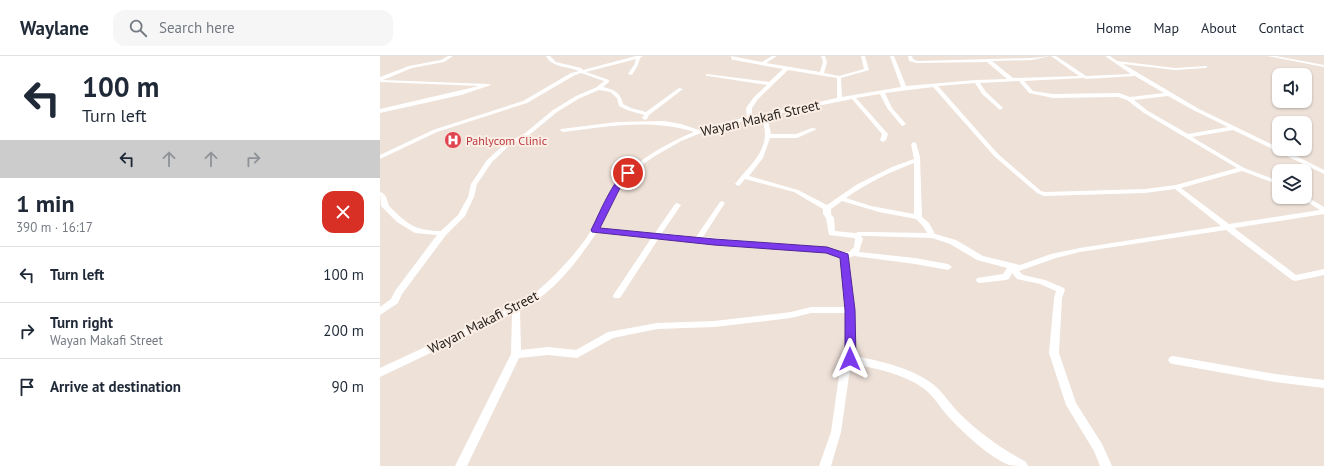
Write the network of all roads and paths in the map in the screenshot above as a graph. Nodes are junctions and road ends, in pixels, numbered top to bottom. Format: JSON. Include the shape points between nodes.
{"nodes":[{"id":1,"x":451,"y":56,"type":"edge"},
{"id":2,"x":548,"y":56,"type":"edge"},
{"id":3,"x":733,"y":56,"type":"edge"},
{"id":4,"x":775,"y":56,"type":"edge"},
{"id":5,"x":822,"y":56,"type":"edge"},
{"id":6,"x":863,"y":56,"type":"edge"},
{"id":7,"x":892,"y":56,"type":"edge"},
{"id":8,"x":910,"y":56,"type":"edge"},
{"id":9,"x":1048,"y":56,"type":"edge"},
{"id":10,"x":1053,"y":56,"type":"edge"},
{"id":11,"x":1107,"y":56,"type":"edge"},
{"id":12,"x":1268,"y":56,"type":"edge"},
{"id":13,"x":639,"y":57,"type":"edge"},
{"id":14,"x":1009,"y":58,"type":"edge"},
{"id":15,"x":988,"y":60,"type":"junction"},
{"id":16,"x":1114,"y":61,"type":"junction"},
{"id":17,"x":762,"y":64,"type":"junction"},
{"id":18,"x":1324,"y":66,"type":"edge"},
{"id":19,"x":1205,"y":67,"type":"dead end"},
{"id":20,"x":787,"y":68,"type":"junction"},
{"id":21,"x":582,"y":71,"type":"junction"},
{"id":22,"x":630,"y":74,"type":"dead end"},
{"id":23,"x":822,"y":74,"type":"junction"},
{"id":24,"x":708,"y":75,"type":"dead end"},
{"id":25,"x":1136,"y":76,"type":"junction"},
{"id":26,"x":839,"y":77,"type":"junction"},
{"id":27,"x":1086,"y":78,"type":"junction"},
{"id":28,"x":380,"y":80,"type":"edge"},
{"id":29,"x":1012,"y":80,"type":"junction"},
{"id":30,"x":1021,"y":80,"type":"junction"},
{"id":31,"x":388,"y":81,"type":"junction"},
{"id":32,"x":976,"y":81,"type":"junction"},
{"id":33,"x":770,"y":84,"type":"junction"},
{"id":34,"x":380,"y":85,"type":"edge"},
{"id":35,"x":934,"y":85,"type":"junction"},
{"id":36,"x":599,"y":88,"type":"junction"},
{"id":37,"x":904,"y":88,"type":"junction"},
{"id":38,"x":681,"y":89,"type":"dead end"},
{"id":39,"x":882,"y":92,"type":"junction"},
{"id":40,"x":1170,"y":94,"type":"junction"},
{"id":41,"x":853,"y":97,"type":"junction"},
{"id":42,"x":840,"y":99,"type":"junction"},
{"id":43,"x":1129,"y":99,"type":"junction"},
{"id":44,"x":1000,"y":108,"type":"dead end"},
{"id":45,"x":380,"y":111,"type":"edge"},
{"id":46,"x":647,"y":114,"type":"junction"},
{"id":47,"x":764,"y":116,"type":"junction"},
{"id":48,"x":750,"y":119,"type":"junction"},
{"id":49,"x":643,"y":124,"type":"junction"},
{"id":50,"x":903,"y":124,"type":"dead end"},
{"id":51,"x":1232,"y":128,"type":"junction"},
{"id":52,"x":814,"y":129,"type":"dead end"},
{"id":53,"x":563,"y":130,"type":"dead end"},
{"id":54,"x":699,"y":132,"type":"junction"},
{"id":55,"x":768,"y":136,"type":"junction"},
{"id":56,"x":1189,"y":136,"type":"junction"},
{"id":57,"x":883,"y":140,"type":"dead end"},
{"id":58,"x":914,"y":144,"type":"dead end"},
{"id":59,"x":380,"y":157,"type":"edge"},
{"id":60,"x":916,"y":160,"type":"junction"},
{"id":61,"x":1242,"y":169,"type":"junction"},
{"id":62,"x":1324,"y":172,"type":"edge"},
{"id":63,"x":744,"y":177,"type":"junction"},
{"id":64,"x":1272,"y":180,"type":"edge"},
{"id":65,"x":738,"y":184,"type":"dead end"},
{"id":66,"x":1176,"y":186,"type":"junction"},
{"id":67,"x":380,"y":194,"type":"edge"},
{"id":68,"x":841,"y":198,"type":"junction"},
{"id":69,"x":722,"y":202,"type":"dead end"},
{"id":70,"x":1312,"y":203,"type":"edge"},
{"id":71,"x":677,"y":205,"type":"dead end"},
{"id":72,"x":827,"y":208,"type":"junction"},
{"id":73,"x":1324,"y":211,"type":"edge"},
{"id":74,"x":918,"y":217,"type":"junction"},
{"id":75,"x":1228,"y":226,"type":"junction"},
{"id":76,"x":595,"y":230,"type":"junction"},
{"id":77,"x":443,"y":233,"type":"junction"},
{"id":78,"x":657,"y":235,"type":"junction"},
{"id":79,"x":856,"y":236,"type":"junction"},
{"id":80,"x":932,"y":236,"type":"junction"},
{"id":81,"x":697,"y":241,"type":"junction"},
{"id":82,"x":854,"y":254,"type":"junction"},
{"id":83,"x":844,"y":256,"type":"junction"},
{"id":84,"x":948,"y":267,"type":"dead end"},
{"id":85,"x":1012,"y":267,"type":"junction"},
{"id":86,"x":1324,"y":272,"type":"edge"},
{"id":87,"x":980,"y":280,"type":"dead end"},
{"id":88,"x":616,"y":296,"type":"dead end"},
{"id":89,"x":516,"y":308,"type":"junction"},
{"id":90,"x":850,"y":310,"type":"junction"},
{"id":91,"x":380,"y":312,"type":"edge"},
{"id":92,"x":516,"y":354,"type":"junction"},
{"id":93,"x":850,"y":359,"type":"junction"},
{"id":94,"x":1173,"y":360,"type":"dead end"},
{"id":95,"x":380,"y":373,"type":"edge"},
{"id":96,"x":1324,"y":384,"type":"edge"},
{"id":97,"x":461,"y":466,"type":"edge"},
{"id":98,"x":825,"y":466,"type":"edge"},
{"id":99,"x":1022,"y":466,"type":"edge"},
{"id":100,"x":1106,"y":466,"type":"edge"}],
"edges":[{"from":1,"to":28,"type":"street","via":[[438,63],[411,67]]},
{"from":2,"to":21,"type":"street","via":[[554,63]]},
{"from":3,"to":17,"type":"street","via":[[734,59]]},
{"from":4,"to":17,"type":"street"},
{"from":5,"to":23,"type":"street"},
{"from":6,"to":26,"type":"street","via":[[867,70]]},
{"from":7,"to":37,"type":"street"},
{"from":8,"to":15,"type":"street","via":[[911,60],[917,62]]},
{"from":9,"to":14,"type":"street"},
{"from":10,"to":27,"type":"street"},
{"from":11,"to":16,"type":"street"},
{"from":12,"to":18,"type":"street"},
{"from":13,"to":21,"type":"street"},
{"from":13,"to":22,"type":"street"},
{"from":14,"to":15,"type":"street"},
{"from":15,"to":29,"type":"street"},
{"from":16,"to":19,"type":"street","via":[[1176,69]]},
{"from":16,"to":25,"type":"street"},
{"from":17,"to":20,"type":"street"},
{"from":20,"to":23,"type":"street"},
{"from":20,"to":33,"type":"street"},
{"from":21,"to":36,"type":"street","via":[[607,81]]},
{"from":21,"to":59,"type":"street","via":[[525,102],[435,130]]},
{"from":23,"to":26,"type":"street"},
{"from":24,"to":33,"type":"street"},
{"from":25,"to":27,"type":"street","name":"Wayan Makafi Street"},
{"from":25,"to":40,"type":"street"},
{"from":26,"to":42,"type":"street"},
{"from":27,"to":30,"type":"street","name":"Wayan Makafi Street"},
{"from":28,"to":31,"type":"street"},
{"from":29,"to":30,"type":"street","name":"Wayan Makafi Street"},
{"from":29,"to":32,"type":"street","name":"Wayan Makafi Street"},
{"from":30,"to":43,"type":"street","via":[[1031,92],[1053,96],[1119,96]]},
{"from":31,"to":34,"type":"street"},
{"from":31,"to":45,"type":"street","via":[[489,85]]},
{"from":32,"to":35,"type":"street","name":"Wayan Makafi Street"},
{"from":32,"to":44,"type":"street"},
{"from":33,"to":48,"type":"street","via":[[749,108]]},
{"from":35,"to":37,"type":"street","name":"Wayan Makafi Street"},
{"from":35,"to":66,"type":"street","via":[[996,155],[1039,192],[1052,195],[1134,192]]},
{"from":36,"to":46,"type":"street","via":[[614,92],[619,97],[621,105]]},
{"from":36,"to":77,"type":"street","via":[[555,111],[526,135],[509,143],[489,161],[474,184],[461,216]]},
{"from":37,"to":39,"type":"street","name":"Wayan Makafi Street"},
{"from":38,"to":46,"type":"street"},
{"from":39,"to":41,"type":"street","name":"Wayan Makafi Street"},
{"from":39,"to":50,"type":"street","via":[[890,108]]},
{"from":40,"to":43,"type":"street"},
{"from":40,"to":51,"type":"street"},
{"from":41,"to":42,"type":"street","name":"Wayan Makafi Street"},
{"from":41,"to":57,"type":"street","via":[[885,134]]},
{"from":42,"to":47,"type":"street","name":"Wayan Makafi Street"},
{"from":43,"to":56,"type":"street","via":[[1146,112]]},
{"from":46,"to":49,"type":"street"},
{"from":47,"to":48,"type":"street","name":"Wayan Makafi Street"},
{"from":47,"to":55,"type":"street"},
{"from":48,"to":54,"type":"street","name":"Wayan Makafi Street"},
{"from":49,"to":53,"type":"street"},
{"from":49,"to":54,"type":"street","via":[[679,125]]},
{"from":51,"to":56,"type":"street"},
{"from":51,"to":62,"type":"street"},
{"from":52,"to":55,"type":"street","via":[[797,136]]},
{"from":54,"to":76,"type":"street","name":"Wayan Makafi Street","via":[[679,140],[628,173],[620,181]]},
{"from":55,"to":63,"type":"street","via":[[760,158]]},
{"from":56,"to":61,"type":"street"},
{"from":58,"to":60,"type":"street"},
{"from":60,"to":68,"type":"street","via":[[858,186]]},
{"from":60,"to":74,"type":"street"},
{"from":61,"to":64,"type":"street"},
{"from":61,"to":66,"type":"street"},
{"from":63,"to":65,"type":"street"},
{"from":63,"to":72,"type":"street","via":[[796,191]]},
{"from":66,"to":75,"type":"street"},
{"from":67,"to":77,"type":"street","via":[[384,198],[385,206],[396,218],[419,231]]},
{"from":68,"to":72,"type":"street"},
{"from":68,"to":74,"type":"street","via":[[859,206]]},
{"from":69,"to":81,"type":"street"},
{"from":70,"to":73,"type":"street"},
{"from":71,"to":78,"type":"street"},
{"from":72,"to":79,"type":"street","via":[[832,233]]},
{"from":73,"to":75,"type":"street"},
{"from":74,"to":80,"type":"street"},
{"from":75,"to":85,"type":"street","via":[[1080,250],[1020,268]]},
{"from":75,"to":86,"type":"street","via":[[1295,278]]},
{"from":76,"to":78,"type":"street"},
{"from":76,"to":89,"type":"street","name":"Wayan Makafi Street","via":[[563,272],[543,292]]},
{"from":77,"to":91,"type":"street","via":[[398,293],[395,301]]},
{"from":78,"to":81,"type":"street"},
{"from":78,"to":88,"type":"street"},
{"from":79,"to":80,"type":"street"},
{"from":79,"to":82,"type":"street","via":[[859,239]]},
{"from":80,"to":85,"type":"street","via":[[953,242],[980,258]]},
{"from":81,"to":83,"type":"street","via":[[827,250]]},
{"from":82,"to":83,"type":"street"},
{"from":82,"to":84,"type":"street","via":[[915,260]]},
{"from":83,"to":90,"type":"street"},
{"from":85,"to":87,"type":"street","via":[[1006,277]]},
{"from":85,"to":100,"type":"street","via":[[1020,277],[1042,282],[1060,290],[1054,353],[1071,405],[1098,448]]},
{"from":89,"to":92,"type":"street"},
{"from":89,"to":95,"type":"street","name":"Wayan Makafi Street"},
{"from":90,"to":92,"type":"street","via":[[811,310],[778,317],[714,324],[657,326],[611,335],[577,354],[548,351]]},
{"from":90,"to":93,"type":"street"},
{"from":92,"to":97,"type":"street"},
{"from":93,"to":98,"type":"street","via":[[844,376],[836,432]]},
{"from":93,"to":99,"type":"street","via":[[887,368],[915,379],[935,392],[983,442]]},
{"from":94,"to":96,"type":"street"}]}
